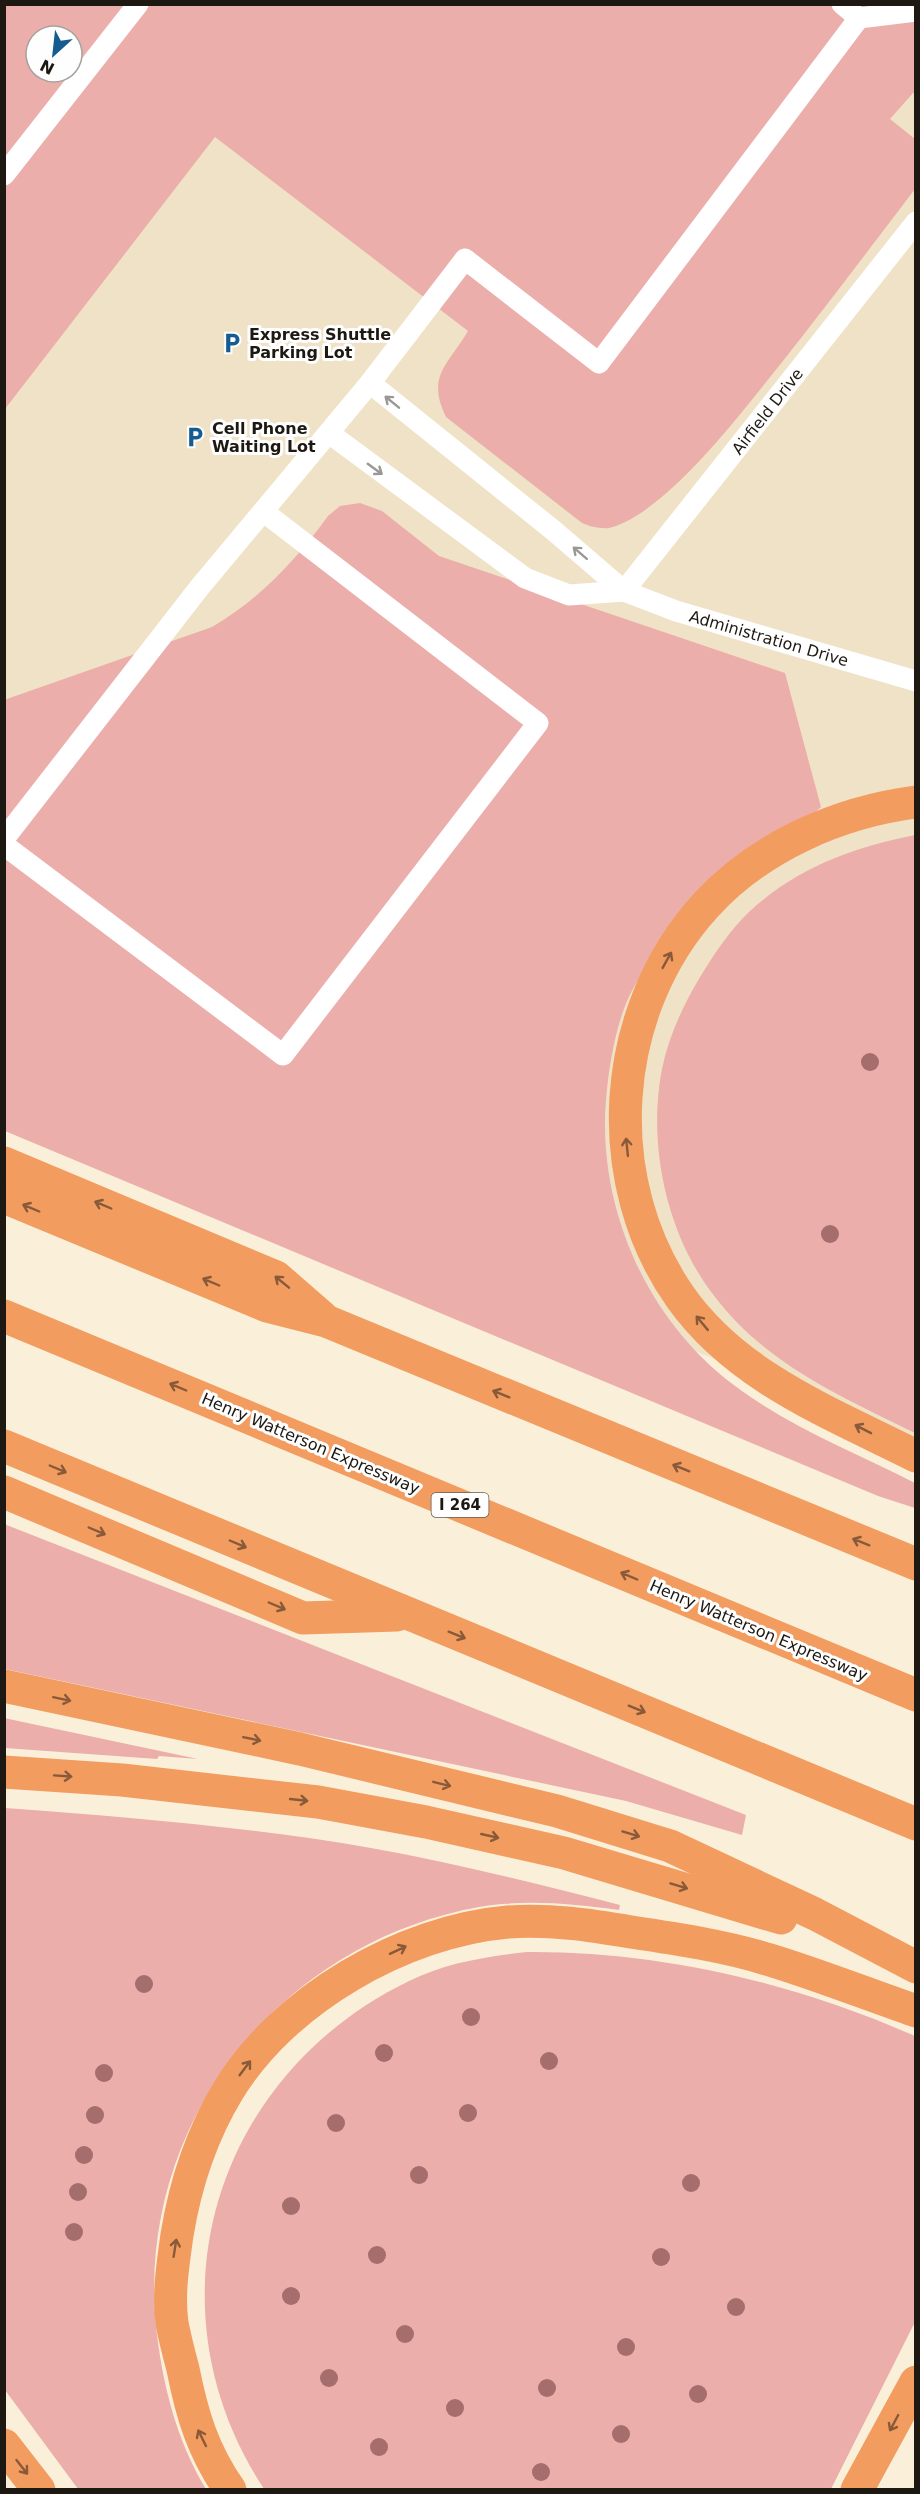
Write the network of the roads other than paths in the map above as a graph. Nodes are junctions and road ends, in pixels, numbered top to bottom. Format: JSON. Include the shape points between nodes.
{"nodes":[{"id":1,"x":138,"y":4,"type":"edge"},
{"id":2,"x":842,"y":4,"type":"edge"},
{"id":3,"x":915,"y":11,"type":"edge"},
{"id":4,"x":859,"y":18,"type":"junction"},
{"id":5,"x":4,"y":175,"type":"edge"},
{"id":6,"x":912,"y":226,"type":"edge"},
{"id":7,"x":370,"y":383,"type":"junction"},
{"id":8,"x":329,"y":433,"type":"junction"},
{"id":9,"x":264,"y":512,"type":"junction"},
{"id":10,"x":624,"y":591,"type":"junction"},
{"id":11,"x":915,"y":681,"type":"edge"},
{"id":12,"x":915,"y":802,"type":"edge"},
{"id":13,"x":4,"y":839,"type":"edge"},
{"id":14,"x":4,"y":845,"type":"edge"},
{"id":15,"x":4,"y":1163,"type":"edge"},
{"id":16,"x":4,"y":1197,"type":"edge"},
{"id":17,"x":4,"y":1316,"type":"edge"},
{"id":18,"x":326,"y":1321,"type":"junction"},
{"id":19,"x":4,"y":1446,"type":"edge"},
{"id":20,"x":915,"y":1456,"type":"edge"},
{"id":21,"x":4,"y":1492,"type":"edge"},
{"id":22,"x":915,"y":1564,"type":"edge"},
{"id":23,"x":409,"y":1615,"type":"junction"},
{"id":24,"x":4,"y":1686,"type":"edge"},
{"id":25,"x":915,"y":1695,"type":"edge"},
{"id":26,"x":4,"y":1772,"type":"edge"},
{"id":27,"x":915,"y":1824,"type":"edge"},
{"id":28,"x":915,"y":1967,"type":"edge"},
{"id":29,"x":915,"y":1972,"type":"edge"},
{"id":30,"x":915,"y":2011,"type":"edge"},
{"id":31,"x":915,"y":2382,"type":"edge"},
{"id":32,"x":4,"y":2445,"type":"edge"},
{"id":33,"x":39,"y":2490,"type":"edge"},
{"id":34,"x":230,"y":2490,"type":"edge"},
{"id":35,"x":857,"y":2490,"type":"edge"}],
"edges":[{"from":1,"to":5,"type":"lane"},
{"from":2,"to":4,"type":"lane"},
{"from":3,"to":4,"type":"lane"},
{"from":4,"to":7,"type":"lane","via":[[599,363],[465,259]]},
{"from":6,"to":10,"type":"lane","name":"Airfield Drive"},
{"from":7,"to":8,"type":"lane"},
{"from":10,"to":7,"type":"lane","name":"Administration Drive","one_way":true},
{"from":8,"to":9,"type":"lane"},
{"from":8,"to":10,"type":"lane","name":"Administration Drive","one_way":true,"via":[[525,578],[569,595]]},
{"from":9,"to":13,"type":"lane","via":[[199,588]]},
{"from":9,"to":14,"type":"lane","via":[[538,723],[283,1056]]},
{"from":10,"to":11,"type":"lane","name":"Administration Drive","via":[[676,611]]},
{"from":20,"to":12,"type":"highway","one_way":true,"via":[[769,1382],[709,1332],[681,1298],[659,1262],[641,1220],[629,1175],[625,1131],[626,1083],[648,999],[667,959],[707,904],[738,875],[786,843],[830,822]]},
{"from":18,"to":15,"type":"highway","one_way":true,"via":[[276,1277]]},
{"from":18,"to":16,"type":"highway","one_way":true,"via":[[267,1306]]},
{"from":25,"to":17,"type":"highway","name":"Henry Watterson Expressway","number":"I 264","one_way":true},
{"from":22,"to":18,"type":"highway","one_way":true},
{"from":19,"to":23,"type":"highway","one_way":true},
{"from":21,"to":23,"type":"highway","one_way":true,"via":[[303,1617]]},
{"from":23,"to":27,"type":"highway","one_way":true},
{"from":24,"to":28,"type":"highway","one_way":true,"via":[[288,1747],[557,1811],[670,1846]]},
{"from":26,"to":29,"type":"highway","one_way":true,"via":[[122,1780],[318,1802],[426,1822],[564,1853],[666,1882],[795,1922]]},
{"from":34,"to":30,"type":"highway","one_way":true,"via":[[194,2422],[172,2321],[171,2273],[180,2219],[192,2170],[228,2091],[286,2023],[327,1989],[406,1946],[456,1931],[507,1922],[568,1921],[703,1943],[770,1960]]},
{"from":31,"to":35,"type":"highway","one_way":true},
{"from":32,"to":33,"type":"highway","one_way":true}]}
